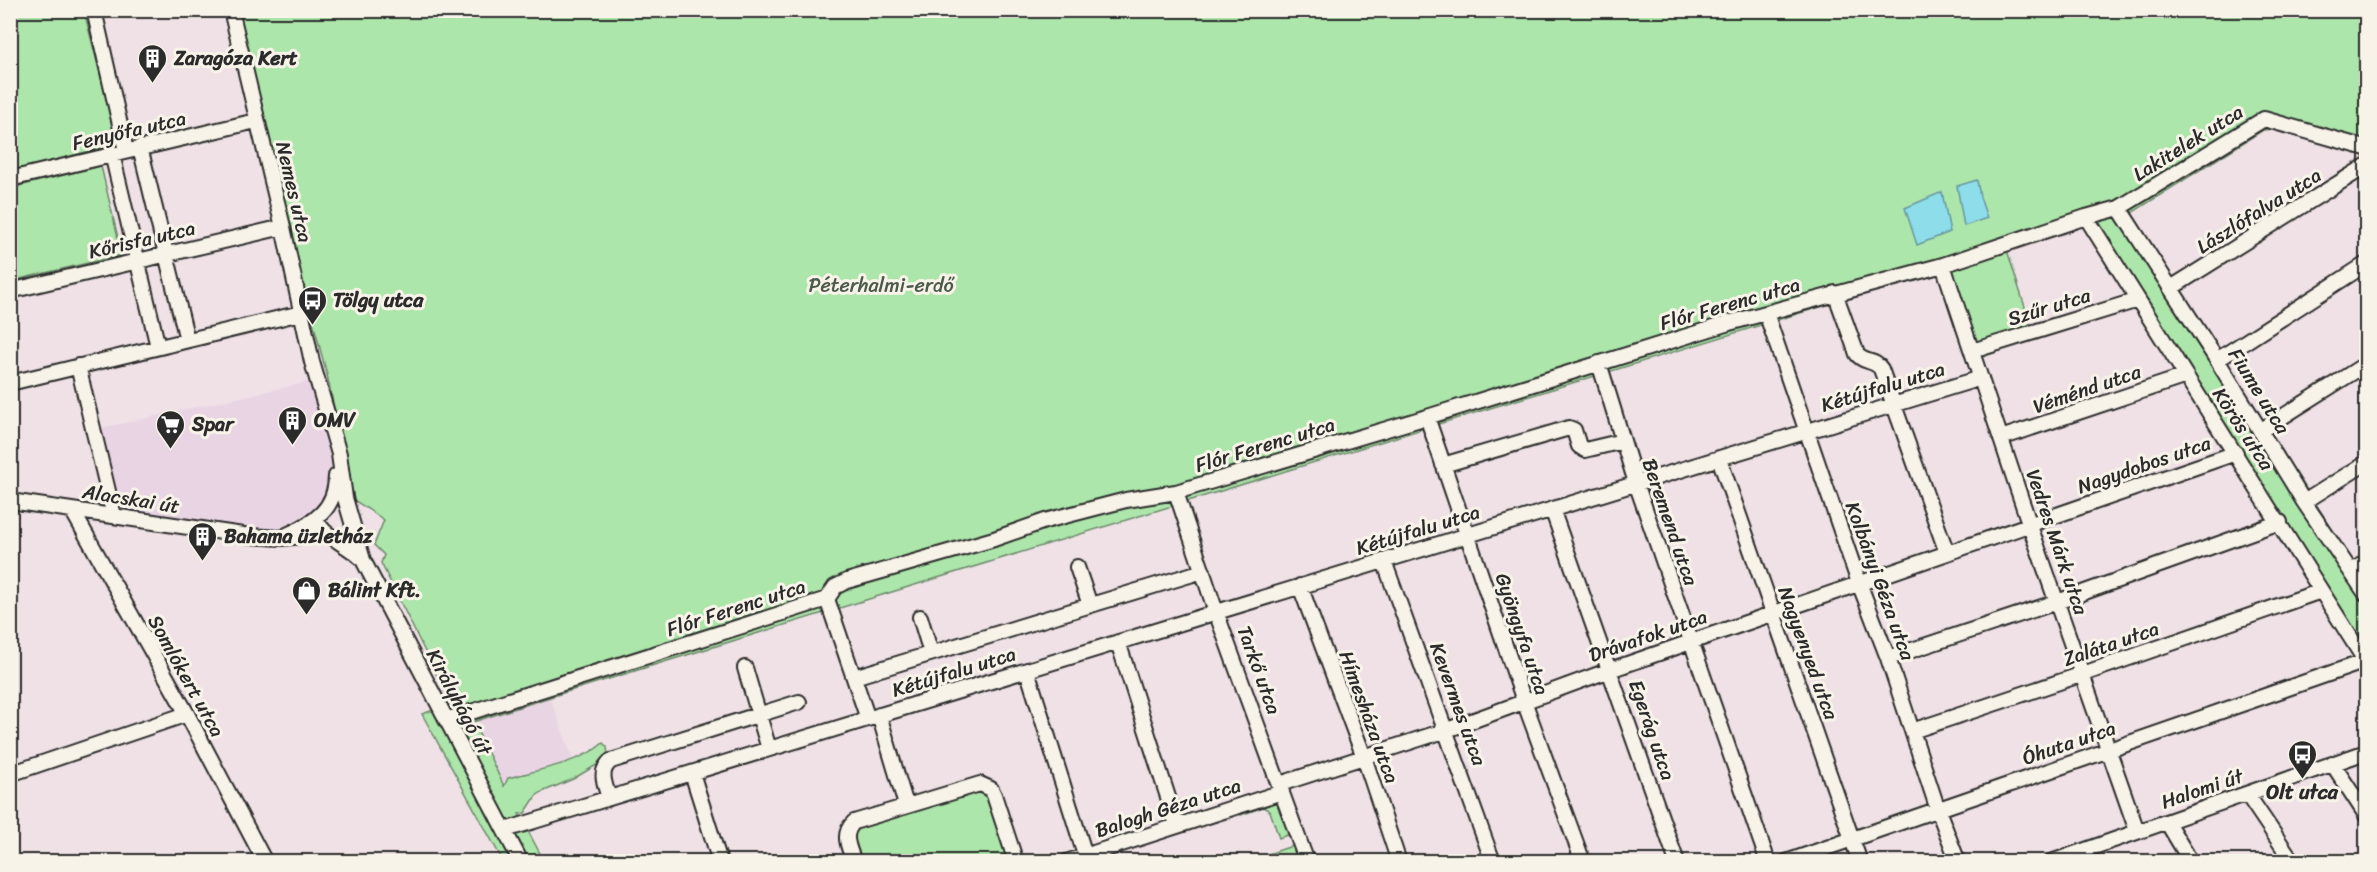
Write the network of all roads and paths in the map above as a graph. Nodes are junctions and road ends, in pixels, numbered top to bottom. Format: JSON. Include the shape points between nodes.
{"nodes":[{"id":1,"x":94,"y":10,"type":"edge"},
{"id":2,"x":231,"y":10,"type":"edge"},
{"id":3,"x":256,"y":121,"type":"junction"},
{"id":4,"x":140,"y":147,"type":"junction"},
{"id":5,"x":2367,"y":148,"type":"edge"},
{"id":6,"x":126,"y":151,"type":"junction"},
{"id":7,"x":112,"y":154,"type":"junction"},
{"id":8,"x":2367,"y":166,"type":"edge"},
{"id":9,"x":10,"y":179,"type":"edge"},
{"id":10,"x":2119,"y":208,"type":"junction"},
{"id":11,"x":2102,"y":212,"type":"joint"},
{"id":12,"x":2086,"y":217,"type":"junction"},
{"id":13,"x":283,"y":228,"type":"junction"},
{"id":14,"x":166,"y":254,"type":"junction"},
{"id":15,"x":137,"y":261,"type":"junction"},
{"id":16,"x":2367,"y":264,"type":"edge"},
{"id":17,"x":1943,"y":265,"type":"junction"},
{"id":18,"x":2171,"y":288,"type":"junction"},
{"id":19,"x":10,"y":291,"type":"edge"},
{"id":20,"x":1835,"y":293,"type":"junction"},
{"id":21,"x":2138,"y":300,"type":"junction"},
{"id":22,"x":301,"y":313,"type":"junction"},
{"id":23,"x":1766,"y":313,"type":"junction"},
{"id":24,"x":187,"y":340,"type":"junction"},
{"id":25,"x":158,"y":347,"type":"junction"},
{"id":26,"x":1972,"y":351,"type":"junction"},
{"id":27,"x":2217,"y":360,"type":"junction"},
{"id":28,"x":1599,"y":363,"type":"junction"},
{"id":29,"x":2367,"y":364,"type":"edge"},
{"id":30,"x":78,"y":366,"type":"junction"},
{"id":31,"x":2186,"y":376,"type":"junction"},
{"id":32,"x":1981,"y":378,"type":"junction"},
{"id":33,"x":10,"y":383,"type":"edge"},
{"id":34,"x":319,"y":383,"type":"junction"},
{"id":35,"x":1894,"y":404,"type":"junction"},
{"id":36,"x":1427,"y":417,"type":"junction"},
{"id":37,"x":1806,"y":431,"type":"junction"},
{"id":38,"x":2260,"y":431,"type":"junction"},
{"id":39,"x":2001,"y":438,"type":"junction"},
{"id":40,"x":1623,"y":441,"type":"junction"},
{"id":41,"x":2236,"y":453,"type":"junction"},
{"id":42,"x":1719,"y":458,"type":"junction"},
{"id":43,"x":2367,"y":463,"type":"edge"},
{"id":44,"x":1443,"y":465,"type":"junction"},
{"id":45,"x":1636,"y":483,"type":"junction"},
{"id":46,"x":1176,"y":492,"type":"junction"},
{"id":47,"x":10,"y":501,"type":"edge"},
{"id":48,"x":2304,"y":502,"type":"junction"},
{"id":49,"x":1552,"y":509,"type":"junction"},
{"id":50,"x":72,"y":510,"type":"junction"},
{"id":51,"x":325,"y":512,"type":"junction"},
{"id":52,"x":114,"y":516,"type":"junction"},
{"id":53,"x":352,"y":519,"type":"junction"},
{"id":54,"x":2280,"y":522,"type":"junction"},
{"id":55,"x":2030,"y":526,"type":"junction"},
{"id":56,"x":1468,"y":535,"type":"junction"},
{"id":57,"x":331,"y":536,"type":"junction"},
{"id":58,"x":281,"y":538,"type":"junction"},
{"id":59,"x":1947,"y":553,"type":"junction"},
{"id":60,"x":363,"y":560,"type":"junction"},
{"id":61,"x":1384,"y":561,"type":"junction"},
{"id":62,"x":2367,"y":562,"type":"edge"},
{"id":63,"x":1077,"y":567,"type":"dead end"},
{"id":64,"x":1203,"y":571,"type":"junction"},
{"id":65,"x":2352,"y":571,"type":"junction"},
{"id":66,"x":1859,"y":583,"type":"junction"},
{"id":67,"x":1300,"y":586,"type":"junction"},
{"id":68,"x":2321,"y":591,"type":"junction"},
{"id":69,"x":2367,"y":594,"type":"edge"},
{"id":70,"x":827,"y":599,"type":"junction"},
{"id":71,"x":2057,"y":602,"type":"junction"},
{"id":72,"x":1090,"y":605,"type":"junction"},
{"id":73,"x":1216,"y":612,"type":"junction"},
{"id":74,"x":1772,"y":613,"type":"junction"},
{"id":75,"x":920,"y":617,"type":"dead end"},
{"id":76,"x":1118,"y":642,"type":"junction"},
{"id":77,"x":1691,"y":642,"type":"junction"},
{"id":78,"x":931,"y":653,"type":"junction"},
{"id":79,"x":1888,"y":658,"type":"junction"},
{"id":80,"x":2366,"y":662,"type":"edge"},
{"id":81,"x":745,"y":668,"type":"dead end"},
{"id":82,"x":1028,"y":670,"type":"junction"},
{"id":83,"x":1610,"y":670,"type":"junction"},
{"id":84,"x":2084,"y":674,"type":"junction"},
{"id":85,"x":855,"y":676,"type":"junction"},
{"id":86,"x":1524,"y":701,"type":"junction"},
{"id":87,"x":799,"y":702,"type":"dead end"},
{"id":88,"x":187,"y":714,"type":"junction"},
{"id":89,"x":759,"y":715,"type":"junction"},
{"id":90,"x":873,"y":717,"type":"junction"},
{"id":91,"x":446,"y":720,"type":"junction"},
{"id":92,"x":1447,"y":730,"type":"junction"},
{"id":93,"x":1912,"y":731,"type":"junction"},
{"id":94,"x":769,"y":749,"type":"junction"},
{"id":95,"x":2109,"y":749,"type":"junction"},
{"id":96,"x":2367,"y":752,"type":"edge"},
{"id":97,"x":1364,"y":757,"type":"junction"},
{"id":98,"x":2332,"y":763,"type":"junction"},
{"id":99,"x":692,"y":773,"type":"junction"},
{"id":100,"x":10,"y":774,"type":"edge"},
{"id":101,"x":1281,"y":788,"type":"junction"},
{"id":102,"x":2247,"y":794,"type":"junction"},
{"id":103,"x":609,"y":798,"type":"junction"},
{"id":104,"x":906,"y":806,"type":"junction"},
{"id":105,"x":1938,"y":810,"type":"junction"},
{"id":106,"x":2367,"y":815,"type":"edge"},
{"id":107,"x":2167,"y":822,"type":"junction"},
{"id":108,"x":1177,"y":825,"type":"junction"},
{"id":109,"x":505,"y":830,"type":"junction"},
{"id":110,"x":2138,"y":831,"type":"junction"},
{"id":111,"x":1853,"y":838,"type":"junction"},
{"id":112,"x":1085,"y":855,"type":"junction"},
{"id":113,"x":265,"y":861,"type":"edge"},
{"id":114,"x":521,"y":861,"type":"edge"},
{"id":115,"x":720,"y":861,"type":"edge"},
{"id":116,"x":854,"y":861,"type":"edge"},
{"id":117,"x":1016,"y":861,"type":"edge"},
{"id":118,"x":1066,"y":861,"type":"edge"},
{"id":119,"x":1307,"y":861,"type":"edge"},
{"id":120,"x":1399,"y":861,"type":"edge"},
{"id":121,"x":1493,"y":861,"type":"edge"},
{"id":122,"x":1583,"y":861,"type":"edge"},
{"id":123,"x":1677,"y":861,"type":"edge"},
{"id":124,"x":1768,"y":861,"type":"edge"},
{"id":125,"x":1786,"y":861,"type":"edge"},
{"id":126,"x":1860,"y":861,"type":"edge"},
{"id":127,"x":1959,"y":861,"type":"edge"},
{"id":128,"x":2051,"y":861,"type":"edge"},
{"id":129,"x":2191,"y":861,"type":"edge"},
{"id":130,"x":2293,"y":861,"type":"edge"}],
"edges":[{"from":1,"to":6,"type":"street"},
{"from":2,"to":3,"type":"street","name":"Nemes utca"},
{"from":3,"to":4,"type":"street","name":"Fenyőfa utca"},
{"from":3,"to":13,"type":"street","name":"Nemes utca"},
{"from":4,"to":6,"type":"street","name":"Fenyőfa utca"},
{"from":4,"to":14,"type":"street"},
{"from":5,"to":10,"type":"street","name":"Lakitelek utca","via":[[2264,119]]},
{"from":6,"to":7,"type":"street","name":"Fenyőfa utca"},
{"from":7,"to":9,"type":"street","name":"Fenyőfa utca"},
{"from":7,"to":15,"type":"street"},
{"from":8,"to":18,"type":"street","name":"Lászlófalva utca"},
{"from":10,"to":11,"type":"street","name":"Lakitelek utca"},
{"from":10,"to":18,"type":"street","name":"Fiume utca"},
{"from":11,"to":12,"type":"street","name":"Flór Ferenc utca"},
{"from":12,"to":17,"type":"street","name":"Flór Ferenc utca"},
{"from":12,"to":21,"type":"street","name":"Körös utca"},
{"from":13,"to":14,"type":"street","name":"Kőrisfa utca"},
{"from":13,"to":22,"type":"street","name":"Nemes utca"},
{"from":14,"to":15,"type":"street","name":"Kőrisfa utca"},
{"from":14,"to":24,"type":"street"},
{"from":15,"to":19,"type":"street","name":"Kőrisfa utca"},
{"from":15,"to":25,"type":"street"},
{"from":16,"to":27,"type":"street"},
{"from":17,"to":20,"type":"street","name":"Flór Ferenc utca"},
{"from":17,"to":26,"type":"street","name":"Vedres Márk utca"},
{"from":18,"to":27,"type":"street","name":"Fiume utca"},
{"from":20,"to":23,"type":"street","name":"Flór Ferenc utca"},
{"from":20,"to":35,"type":"street","via":[[1857,354],[1880,366]]},
{"from":21,"to":26,"type":"street","name":"Szűr utca"},
{"from":21,"to":31,"type":"street","name":"Körös utca"},
{"from":22,"to":24,"type":"street"},
{"from":22,"to":34,"type":"street","name":"Nemes utca"},
{"from":23,"to":28,"type":"street","name":"Flór Ferenc utca"},
{"from":23,"to":37,"type":"street","name":"Kolbányi Géza utca"},
{"from":24,"to":25,"type":"street"},
{"from":25,"to":30,"type":"street"},
{"from":26,"to":32,"type":"street","name":"Vedres Márk utca"},
{"from":27,"to":38,"type":"street","name":"Fiume utca"},
{"from":28,"to":36,"type":"street","name":"Flór Ferenc utca"},
{"from":28,"to":40,"type":"street","name":"Beremend utca"},
{"from":29,"to":38,"type":"street"},
{"from":30,"to":33,"type":"street"},
{"from":30,"to":52,"type":"street"},
{"from":31,"to":39,"type":"street","name":"Véménd utca"},
{"from":31,"to":41,"type":"street","name":"Körös utca"},
{"from":32,"to":35,"type":"street","name":"Kétújfalu utca"},
{"from":32,"to":39,"type":"street","name":"Vedres Márk utca"},
{"from":34,"to":51,"type":"street","name":"Nemes utca","via":[[336,473],[334,496]]},
{"from":34,"to":53,"type":"street","name":"Nemes utca"},
{"from":35,"to":37,"type":"street","name":"Kétújfalu utca"},
{"from":35,"to":59,"type":"street"},
{"from":36,"to":44,"type":"street","name":"Gyöngyfa utca"},
{"from":36,"to":46,"type":"street","name":"Flór Ferenc utca"},
{"from":37,"to":42,"type":"street","name":"Kétújfalu utca"},
{"from":37,"to":66,"type":"street","name":"Kolbányi Géza utca"},
{"from":38,"to":48,"type":"street","name":"Fiume utca"},
{"from":39,"to":55,"type":"street","name":"Vedres Márk utca"},
{"from":40,"to":44,"type":"street","via":[[1585,450],[1569,428]]},
{"from":40,"to":45,"type":"street","name":"Beremend utca"},
{"from":41,"to":54,"type":"street","name":"Körös utca"},
{"from":41,"to":55,"type":"street","name":"Nagydobos utca"},
{"from":42,"to":45,"type":"street","name":"Kétújfalu utca"},
{"from":42,"to":74,"type":"street","name":"Nagyenyed utca"},
{"from":43,"to":48,"type":"street"},
{"from":44,"to":56,"type":"street","name":"Gyöngyfa utca"},
{"from":45,"to":49,"type":"street","name":"Kétújfalu utca"},
{"from":45,"to":77,"type":"street","name":"Beremend utca"},
{"from":46,"to":64,"type":"street","name":"Tarkő utca"},
{"from":46,"to":70,"type":"street","name":"Flór Ferenc utca","via":[[1045,521],[847,581],[835,587]]},
{"from":47,"to":50,"type":"street","name":"Alacskai út"},
{"from":48,"to":65,"type":"street","name":"Fiume utca"},
{"from":49,"to":56,"type":"street","name":"Kétújfalu utca"},
{"from":49,"to":83,"type":"street","name":"Egerág utca"},
{"from":50,"to":52,"type":"street","name":"Alacskai út"},
{"from":50,"to":88,"type":"street","name":"Somlókert utca"},
{"from":51,"to":53,"type":"street","via":[[340,506]]},
{"from":51,"to":57,"type":"street","via":[[321,527]]},
{"from":51,"to":58,"type":"street","name":"Alacskai út"},
{"from":52,"to":58,"type":"street","name":"Alacskai út"},
{"from":53,"to":57,"type":"street","via":[[347,534]]},
{"from":53,"to":60,"type":"street","name":"Királyhágó út"},
{"from":54,"to":68,"type":"street","name":"Körös utca"},
{"from":54,"to":71,"type":"street"},
{"from":55,"to":59,"type":"street","name":"Drávafok utca"},
{"from":55,"to":71,"type":"street","name":"Vedres Márk utca"},
{"from":56,"to":61,"type":"street","name":"Kétújfalu utca"},
{"from":56,"to":86,"type":"street","name":"Gyöngyfa utca"},
{"from":57,"to":58,"type":"street","name":"Alacskai út"},
{"from":57,"to":60,"type":"street","name":"Királyhágó út"},
{"from":59,"to":66,"type":"street","name":"Drávafok utca"},
{"from":60,"to":91,"type":"street","name":"Királyhágó út"},
{"from":61,"to":67,"type":"street","name":"Kétújfalu utca"},
{"from":61,"to":92,"type":"street","name":"Kevermes utca"},
{"from":62,"to":65,"type":"street"},
{"from":63,"to":72,"type":"street"},
{"from":64,"to":72,"type":"street","name":"Kétújfalu utca"},
{"from":64,"to":73,"type":"street","name":"Tarkő utca"},
{"from":65,"to":69,"type":"street","name":"Fiume utca"},
{"from":66,"to":74,"type":"street","name":"Drávafok utca"},
{"from":66,"to":79,"type":"street","name":"Kolbányi Géza utca"},
{"from":67,"to":73,"type":"street","name":"Kétújfalu utca"},
{"from":67,"to":97,"type":"street","name":"Hímesháza utca"},
{"from":68,"to":80,"type":"street","name":"Körös utca"},
{"from":68,"to":84,"type":"street","name":"Zaláta utca"},
{"from":70,"to":85,"type":"street"},
{"from":70,"to":91,"type":"street","name":"Flór Ferenc utca"},
{"from":71,"to":79,"type":"street"},
{"from":71,"to":84,"type":"street","name":"Vedres Márk utca"},
{"from":72,"to":78,"type":"street","name":"Kétújfalu utca"},
{"from":73,"to":76,"type":"street","name":"Kétújfalu utca"},
{"from":73,"to":101,"type":"street","name":"Tarkő utca"},
{"from":74,"to":77,"type":"street","name":"Drávafok utca"},
{"from":74,"to":111,"type":"street","name":"Nagyenyed utca"},
{"from":75,"to":78,"type":"street","name":"Kétújfalu utca"},
{"from":76,"to":82,"type":"street","name":"Kétújfalu utca"},
{"from":76,"to":108,"type":"street"},
{"from":77,"to":83,"type":"street","name":"Drávafok utca"},
{"from":77,"to":124,"type":"street","name":"Beremend utca"},
{"from":78,"to":85,"type":"street","name":"Kétújfalu utca"},
{"from":79,"to":93,"type":"street","name":"Kolbányi Géza utca"},
{"from":80,"to":95,"type":"street","name":"Óhuta utca"},
{"from":81,"to":89,"type":"street"},
{"from":82,"to":90,"type":"street","name":"Kétújfalu utca"},
{"from":82,"to":112,"type":"street"},
{"from":83,"to":86,"type":"street","name":"Drávafok utca"},
{"from":83,"to":123,"type":"street","name":"Egerág utca"},
{"from":84,"to":93,"type":"street","name":"Zaláta utca"},
{"from":84,"to":95,"type":"street","name":"Vedres Márk utca"},
{"from":85,"to":90,"type":"street"},
{"from":86,"to":92,"type":"street","name":"Drávafok utca"},
{"from":86,"to":122,"type":"street","name":"Gyöngyfa utca"},
{"from":87,"to":89,"type":"street"},
{"from":88,"to":100,"type":"street"},
{"from":88,"to":113,"type":"street","name":"Somlókert utca"},
{"from":89,"to":94,"type":"street"},
{"from":89,"to":103,"type":"street","via":[[611,761],[602,773]]},
{"from":90,"to":94,"type":"street","name":"Kétújfalu utca"},
{"from":90,"to":104,"type":"street"},
{"from":91,"to":109,"type":"street","name":"Királyhágó út"},
{"from":92,"to":97,"type":"street","name":"Drávafok utca"},
{"from":92,"to":121,"type":"street","name":"Kevermes utca"},
{"from":93,"to":105,"type":"street","name":"Kolbányi Géza utca"},
{"from":94,"to":99,"type":"street","name":"Kétújfalu utca"},
{"from":95,"to":105,"type":"street","name":"Óhuta utca"},
{"from":95,"to":110,"type":"street","name":"Vedres Márk utca"},
{"from":96,"to":98,"type":"street","name":"Halomi út"},
{"from":97,"to":101,"type":"street","name":"Drávafok utca"},
{"from":97,"to":120,"type":"street","name":"Hímesháza utca"},
{"from":98,"to":102,"type":"street","name":"Halomi út"},
{"from":98,"to":106,"type":"street"},
{"from":99,"to":103,"type":"street","name":"Kétújfalu utca"},
{"from":99,"to":115,"type":"street"},
{"from":101,"to":108,"type":"street","name":"Balogh Géza utca"},
{"from":101,"to":119,"type":"street","name":"Tarkő utca"},
{"from":102,"to":107,"type":"street","name":"Halomi út"},
{"from":102,"to":130,"type":"street"},
{"from":103,"to":109,"type":"street","name":"Kétújfalu utca"},
{"from":104,"to":116,"type":"street","via":[[849,827],[846,839]]},
{"from":104,"to":117,"type":"street","via":[[986,785],[994,795]]},
{"from":105,"to":111,"type":"street","name":"Óhuta utca"},
{"from":105,"to":127,"type":"street","name":"Kolbányi Géza utca"},
{"from":107,"to":110,"type":"street","name":"Halomi út"},
{"from":107,"to":129,"type":"street"},
{"from":108,"to":112,"type":"street","name":"Balogh Géza utca"},
{"from":109,"to":114,"type":"street","name":"Királyhágó út"},
{"from":110,"to":128,"type":"street","name":"Halomi út"},
{"from":111,"to":125,"type":"street","name":"Óhuta utca"},
{"from":111,"to":126,"type":"street","name":"Nagyenyed utca"},
{"from":112,"to":118,"type":"street","name":"Balogh Géza utca"}]}
